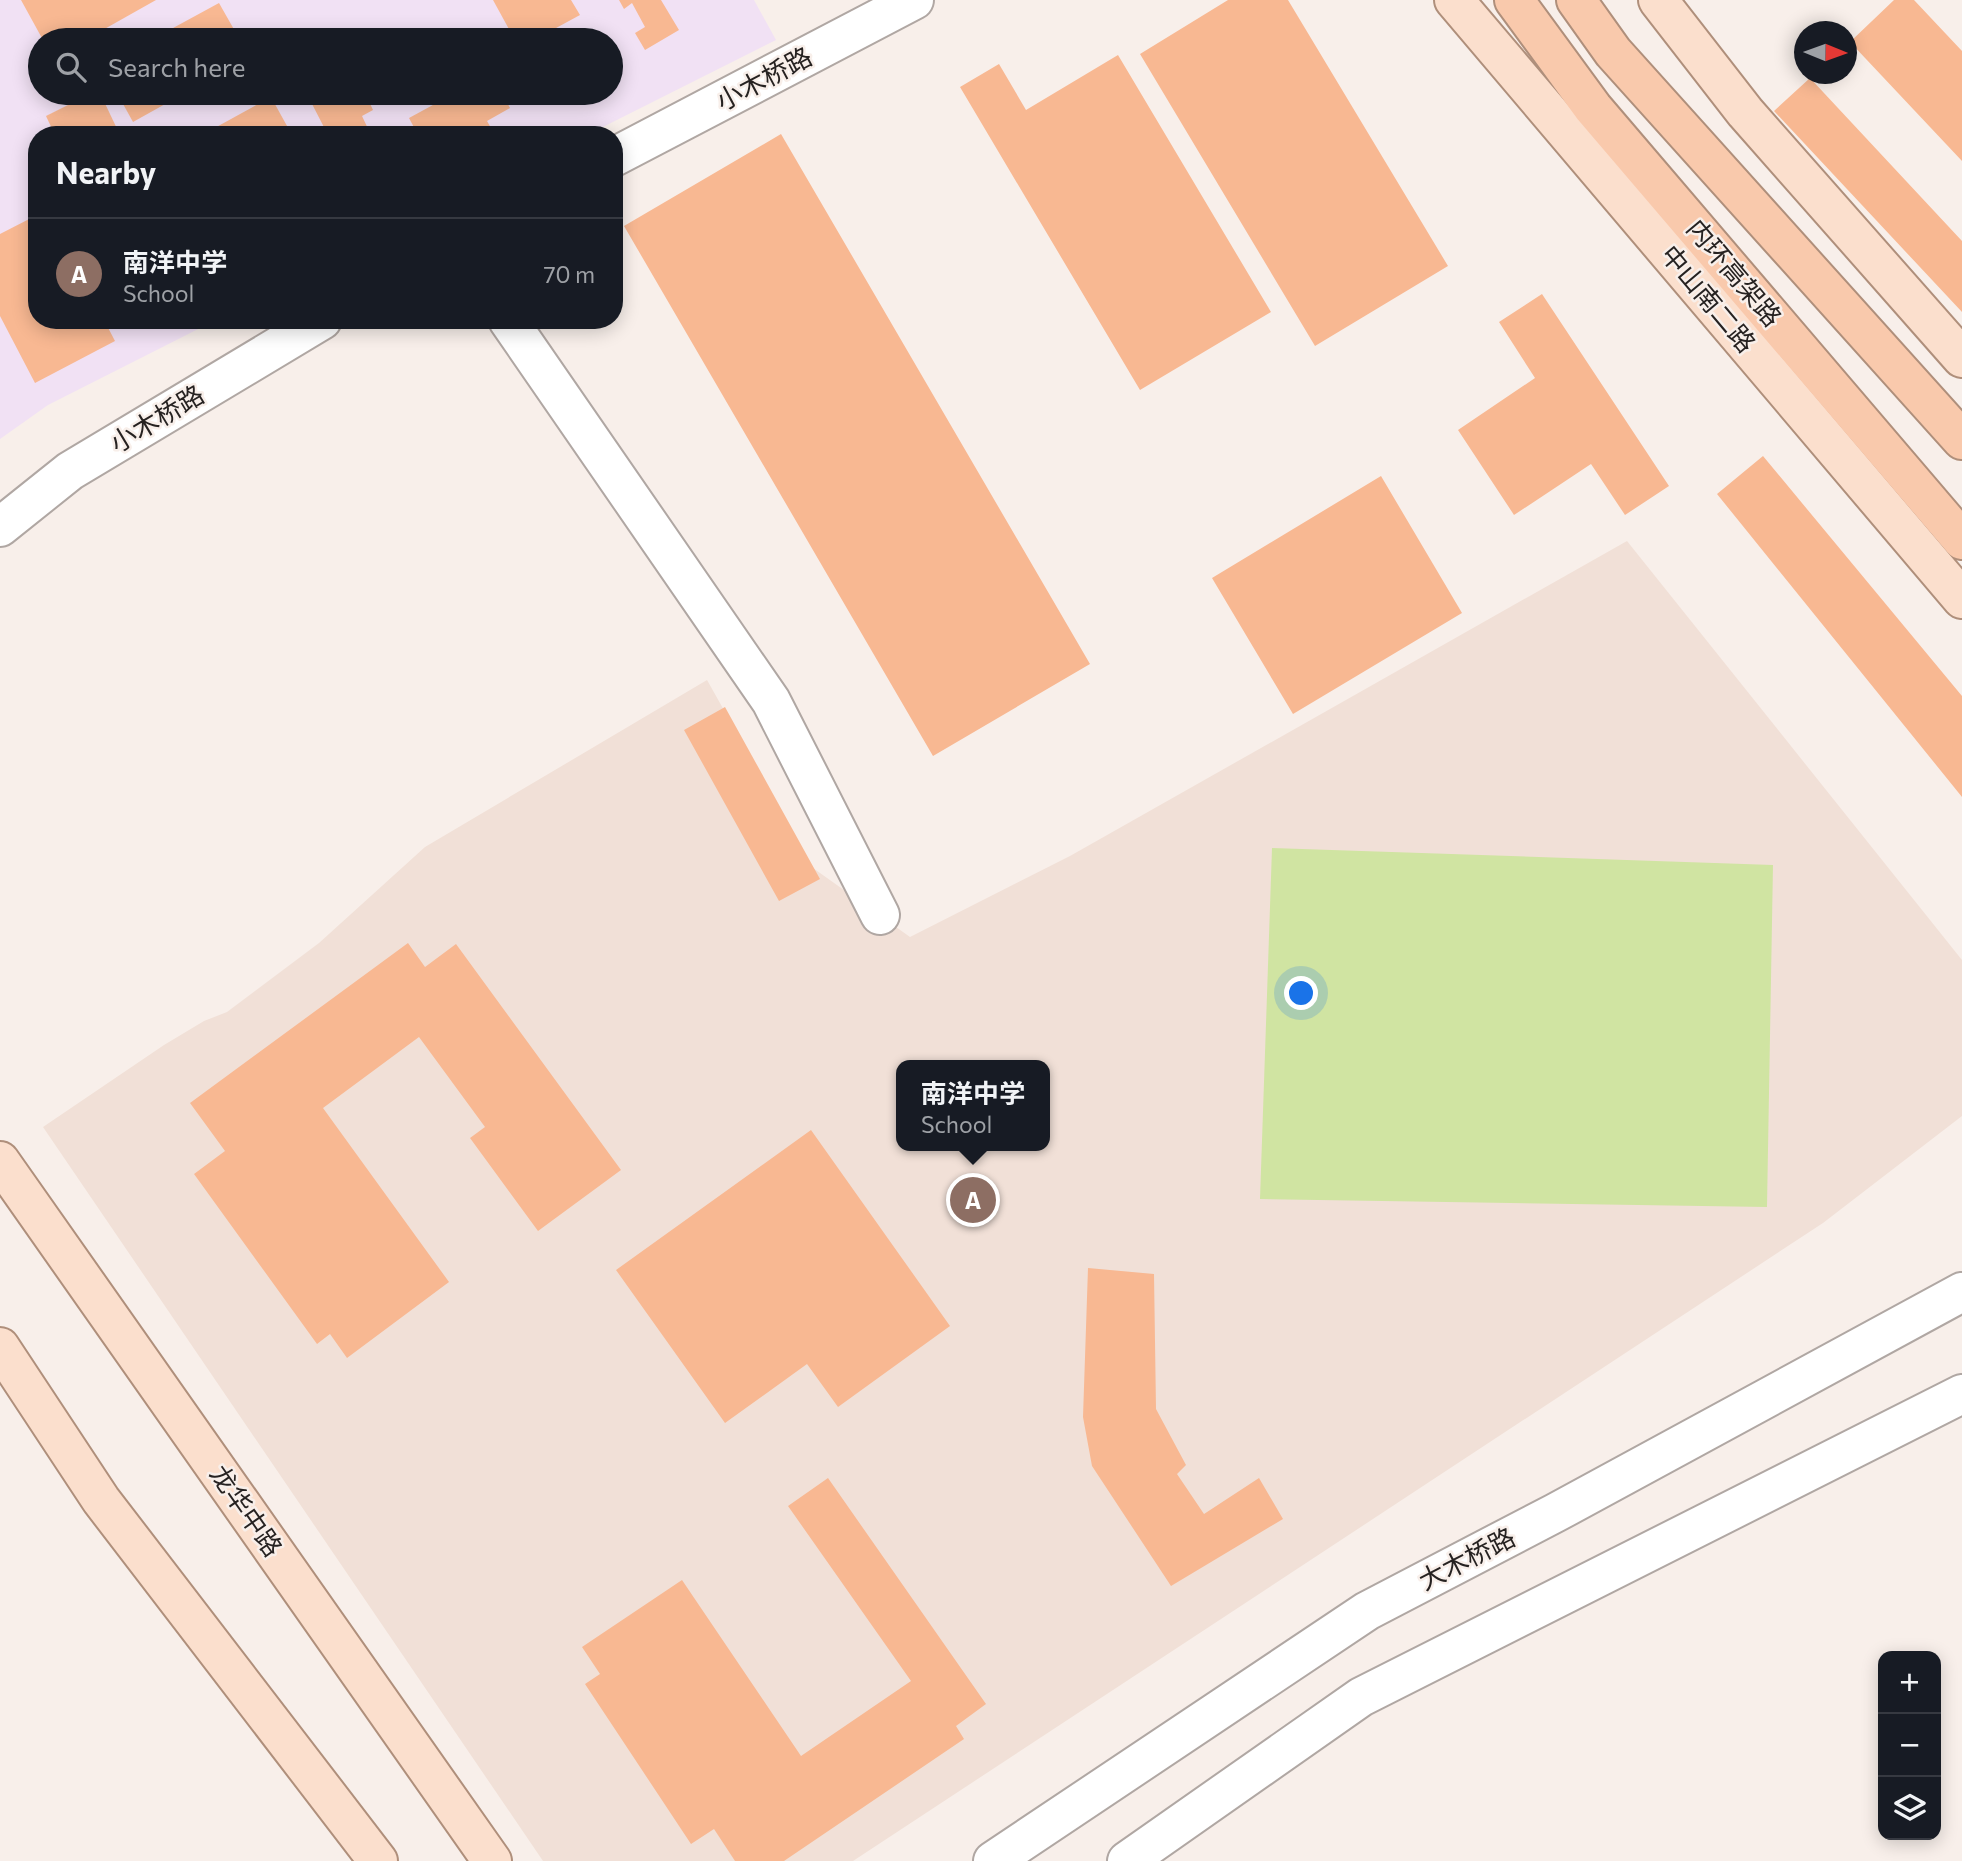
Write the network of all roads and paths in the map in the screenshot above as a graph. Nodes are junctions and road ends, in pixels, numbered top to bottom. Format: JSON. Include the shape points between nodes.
{"nodes":[{"id":1,"x":914,"y":0,"type":"edge"},
{"id":2,"x":1454,"y":0,"type":"edge"},
{"id":3,"x":1514,"y":0,"type":"edge"},
{"id":4,"x":1576,"y":0,"type":"edge"},
{"id":5,"x":1658,"y":0,"type":"edge"},
{"id":6,"x":623,"y":152,"type":"edge"},
{"id":7,"x":307,"y":329,"type":"edge"},
{"id":8,"x":514,"y":329,"type":"edge"},
{"id":9,"x":1962,"y":358,"type":"edge"},
{"id":10,"x":1962,"y":440,"type":"edge"},
{"id":11,"x":0,"y":527,"type":"edge"},
{"id":12,"x":1962,"y":540,"type":"edge"},
{"id":13,"x":1962,"y":599,"type":"edge"},
{"id":14,"x":880,"y":915,"type":"dead end"},
{"id":15,"x":0,"y":1161,"type":"edge"},
{"id":16,"x":1962,"y":1292,"type":"edge"},
{"id":17,"x":0,"y":1347,"type":"edge"},
{"id":18,"x":1962,"y":1394,"type":"edge"},
{"id":19,"x":378,"y":1861,"type":"edge"},
{"id":20,"x":492,"y":1861,"type":"edge"},
{"id":21,"x":993,"y":1861,"type":"edge"},
{"id":22,"x":1127,"y":1861,"type":"edge"}],
"edges":[{"from":1,"to":6,"type":"street","name":"小木桥路"},
{"from":2,"to":13,"type":"main road","name":"中山南二路"},
{"from":3,"to":12,"type":"highway","name":"内环高架路","via":[[1593,107]]},
{"from":4,"to":10,"type":"highway","via":[[1613,52]]},
{"from":5,"to":9,"type":"main road","via":[[1745,112]]},
{"from":7,"to":11,"type":"street","name":"小木桥路","via":[[70,471]]},
{"from":8,"to":14,"type":"street","via":[[771,701]]},
{"from":15,"to":20,"type":"main road","name":"龙华中路"},
{"from":16,"to":21,"type":"street","name":"大木桥路","via":[[1367,1611]]},
{"from":17,"to":19,"type":"main road","via":[[102,1500]]},
{"from":18,"to":22,"type":"street","via":[[1361,1698]]}]}
